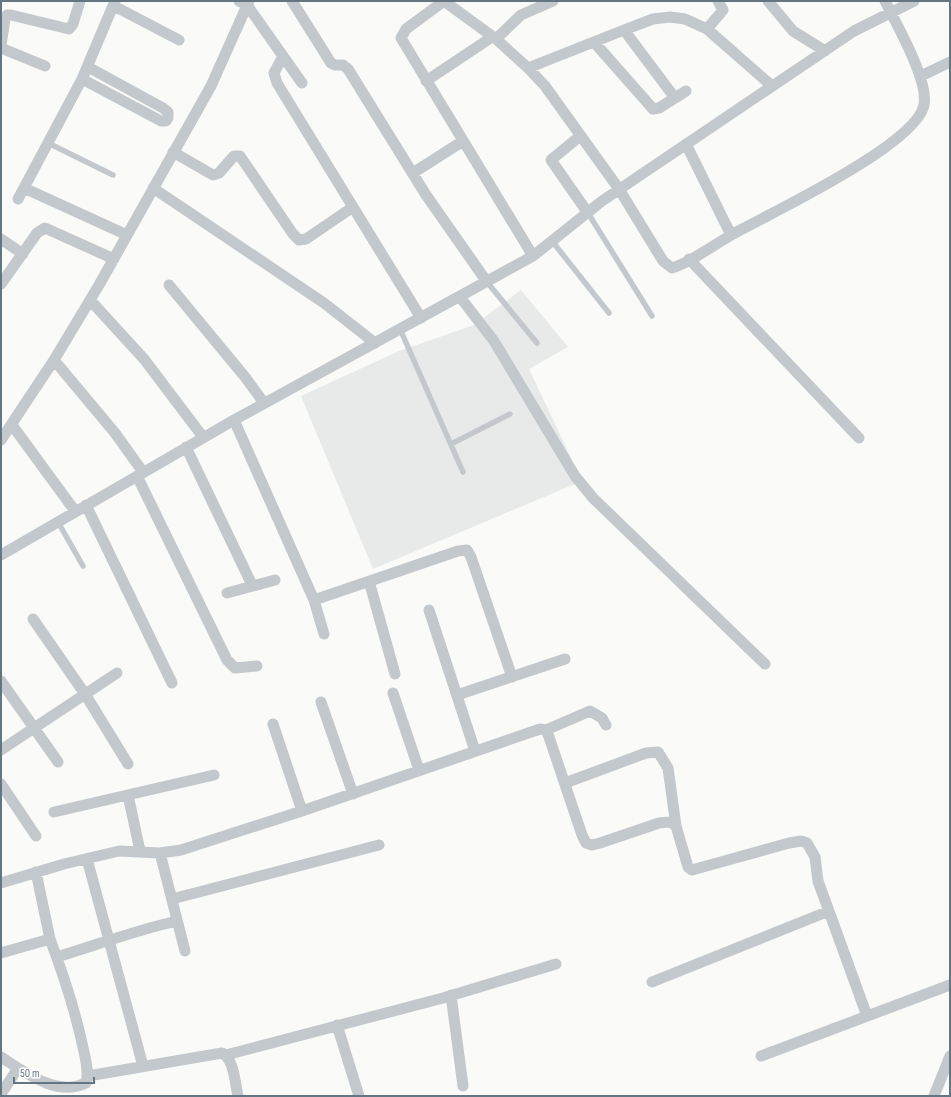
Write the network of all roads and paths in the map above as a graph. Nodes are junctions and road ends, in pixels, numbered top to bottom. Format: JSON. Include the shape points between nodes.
{"nodes":[{"id":1,"x":80,"y":1,"type":"edge"},
{"id":2,"x":292,"y":1,"type":"edge"},
{"id":3,"x":444,"y":1,"type":"edge"},
{"id":4,"x":553,"y":1,"type":"edge"},
{"id":5,"x":718,"y":1,"type":"edge"},
{"id":6,"x":768,"y":1,"type":"edge"},
{"id":7,"x":885,"y":1,"type":"edge"},
{"id":8,"x":914,"y":1,"type":"edge"},
{"id":9,"x":245,"y":2,"type":"edge"},
{"id":10,"x":115,"y":3,"type":"edge"},
{"id":11,"x":891,"y":12,"type":"junction"},
{"id":12,"x":707,"y":29,"type":"junction"},
{"id":13,"x":624,"y":30,"type":"junction"},
{"id":14,"x":494,"y":38,"type":"junction"},
{"id":15,"x":179,"y":40,"type":"dead end"},
{"id":16,"x":594,"y":42,"type":"junction"},
{"id":17,"x":1,"y":46,"type":"edge"},
{"id":18,"x":824,"y":51,"type":"junction"},
{"id":19,"x":283,"y":56,"type":"junction"},
{"id":20,"x":950,"y":62,"type":"edge"},
{"id":21,"x":45,"y":66,"type":"dead end"},
{"id":22,"x":88,"y":66,"type":"junction"},
{"id":23,"x":528,"y":68,"type":"junction"},
{"id":24,"x":921,"y":76,"type":"junction"},
{"id":25,"x":82,"y":79,"type":"junction"},
{"id":26,"x":426,"y":81,"type":"junction"},
{"id":27,"x":302,"y":83,"type":"dead end"},
{"id":28,"x":772,"y":86,"type":"junction"},
{"id":29,"x":686,"y":91,"type":"dead end"},
{"id":30,"x":675,"y":98,"type":"junction"},
{"id":31,"x":580,"y":136,"type":"junction"},
{"id":32,"x":463,"y":141,"type":"junction"},
{"id":33,"x":48,"y":143,"type":"junction"},
{"id":34,"x":686,"y":144,"type":"junction"},
{"id":35,"x":173,"y":152,"type":"junction"},
{"id":36,"x":413,"y":174,"type":"junction"},
{"id":37,"x":113,"y":175,"type":"dead end"},
{"id":38,"x":24,"y":188,"type":"junction"},
{"id":39,"x":153,"y":188,"type":"junction"},
{"id":40,"x":619,"y":189,"type":"junction"},
{"id":41,"x":18,"y":199,"type":"dead end"},
{"id":42,"x":352,"y":207,"type":"junction"},
{"id":43,"x":588,"y":213,"type":"junction"},
{"id":44,"x":127,"y":235,"type":"junction"},
{"id":45,"x":731,"y":235,"type":"junction"},
{"id":46,"x":1,"y":238,"type":"edge"},
{"id":47,"x":552,"y":241,"type":"junction"},
{"id":48,"x":23,"y":254,"type":"junction"},
{"id":49,"x":533,"y":256,"type":"junction"},
{"id":50,"x":114,"y":259,"type":"junction"},
{"id":51,"x":689,"y":259,"type":"junction"},
{"id":52,"x":487,"y":282,"type":"junction"},
{"id":53,"x":1,"y":284,"type":"edge"},
{"id":54,"x":169,"y":285,"type":"dead end"},
{"id":55,"x":460,"y":297,"type":"junction"},
{"id":56,"x":90,"y":300,"type":"junction"},
{"id":57,"x":609,"y":313,"type":"dead end"},
{"id":58,"x":652,"y":316,"type":"dead end"},
{"id":59,"x":421,"y":318,"type":"junction"},
{"id":60,"x":400,"y":329,"type":"junction"},
{"id":61,"x":375,"y":343,"type":"junction"},
{"id":62,"x":537,"y":343,"type":"dead end"},
{"id":63,"x":54,"y":360,"type":"junction"},
{"id":64,"x":264,"y":404,"type":"junction"},
{"id":65,"x":510,"y":414,"type":"dead end"},
{"id":66,"x":234,"y":420,"type":"junction"},
{"id":67,"x":12,"y":425,"type":"junction"},
{"id":68,"x":203,"y":437,"type":"junction"},
{"id":69,"x":859,"y":438,"type":"dead end"},
{"id":70,"x":1,"y":440,"type":"edge"},
{"id":71,"x":451,"y":444,"type":"junction"},
{"id":72,"x":186,"y":447,"type":"junction"},
{"id":73,"x":463,"y":472,"type":"dead end"},
{"id":74,"x":140,"y":474,"type":"junction"},
{"id":75,"x":86,"y":505,"type":"junction"},
{"id":76,"x":75,"y":511,"type":"junction"},
{"id":77,"x":58,"y":521,"type":"junction"},
{"id":78,"x":1,"y":555,"type":"edge"},
{"id":79,"x":83,"y":566,"type":"dead end"},
{"id":80,"x":275,"y":580,"type":"dead end"},
{"id":81,"x":369,"y":581,"type":"junction"},
{"id":82,"x":252,"y":586,"type":"junction"},
{"id":83,"x":227,"y":593,"type":"dead end"},
{"id":84,"x":314,"y":600,"type":"junction"},
{"id":85,"x":429,"y":610,"type":"dead end"},
{"id":86,"x":34,"y":619,"type":"dead end"},
{"id":87,"x":324,"y":634,"type":"dead end"},
{"id":88,"x":565,"y":659,"type":"dead end"},
{"id":89,"x":765,"y":664,"type":"dead end"},
{"id":90,"x":257,"y":666,"type":"dead end"},
{"id":91,"x":117,"y":673,"type":"dead end"},
{"id":92,"x":395,"y":674,"type":"dead end"},
{"id":93,"x":512,"y":677,"type":"junction"},
{"id":94,"x":1,"y":681,"type":"edge"},
{"id":95,"x":172,"y":683,"type":"dead end"},
{"id":96,"x":393,"y":693,"type":"dead end"},
{"id":97,"x":85,"y":694,"type":"junction"},
{"id":98,"x":457,"y":695,"type":"junction"},
{"id":99,"x":321,"y":702,"type":"dead end"},
{"id":100,"x":273,"y":724,"type":"dead end"},
{"id":101,"x":606,"y":725,"type":"dead end"},
{"id":102,"x":34,"y":728,"type":"junction"},
{"id":103,"x":546,"y":730,"type":"junction"},
{"id":104,"x":1,"y":750,"type":"edge"},
{"id":105,"x":475,"y":751,"type":"junction"},
{"id":106,"x":58,"y":762,"type":"dead end"},
{"id":107,"x":128,"y":764,"type":"dead end"},
{"id":108,"x":419,"y":770,"type":"junction"},
{"id":109,"x":214,"y":775,"type":"dead end"},
{"id":110,"x":565,"y":783,"type":"junction"},
{"id":111,"x":1,"y":784,"type":"edge"},
{"id":112,"x":352,"y":794,"type":"junction"},
{"id":113,"x":128,"y":795,"type":"junction"},
{"id":114,"x":302,"y":811,"type":"junction"},
{"id":115,"x":54,"y":812,"type":"dead end"},
{"id":116,"x":676,"y":826,"type":"junction"},
{"id":117,"x":36,"y":836,"type":"dead end"},
{"id":118,"x":379,"y":845,"type":"dead end"},
{"id":119,"x":140,"y":851,"type":"junction"},
{"id":120,"x":160,"y":853,"type":"junction"},
{"id":121,"x":87,"y":859,"type":"junction"},
{"id":122,"x":36,"y":872,"type":"junction"},
{"id":123,"x":1,"y":883,"type":"edge"},
{"id":124,"x":172,"y":899,"type":"junction"},
{"id":125,"x":829,"y":911,"type":"junction"},
{"id":126,"x":177,"y":921,"type":"junction"},
{"id":127,"x":50,"y":939,"type":"junction"},
{"id":128,"x":110,"y":942,"type":"junction"},
{"id":129,"x":185,"y":951,"type":"dead end"},
{"id":130,"x":1,"y":953,"type":"edge"},
{"id":131,"x":57,"y":957,"type":"junction"},
{"id":132,"x":556,"y":964,"type":"dead end"},
{"id":133,"x":652,"y":982,"type":"dead end"},
{"id":134,"x":950,"y":985,"type":"edge"},
{"id":135,"x":451,"y":995,"type":"junction"},
{"id":136,"x":867,"y":1016,"type":"junction"},
{"id":137,"x":337,"y":1025,"type":"junction"},
{"id":138,"x":226,"y":1055,"type":"junction"},
{"id":139,"x":761,"y":1056,"type":"dead end"},
{"id":140,"x":950,"y":1056,"type":"edge"},
{"id":141,"x":1,"y":1057,"type":"edge"},
{"id":142,"x":143,"y":1066,"type":"junction"},
{"id":143,"x":18,"y":1068,"type":"junction"},
{"id":144,"x":88,"y":1076,"type":"junction"},
{"id":145,"x":463,"y":1086,"type":"dead end"},
{"id":146,"x":67,"y":1093,"type":"edge"},
{"id":147,"x":1,"y":1094,"type":"edge"},
{"id":148,"x":238,"y":1096,"type":"edge"},
{"id":149,"x":359,"y":1096,"type":"edge"},
{"id":150,"x":934,"y":1096,"type":"edge"}],
"edges":[{"from":1,"to":17,"type":"street","via":[[69,29],[7,15]]},
{"from":2,"to":36,"type":"street","via":[[331,63],[343,65],[348,69]]},
{"from":3,"to":14,"type":"street"},
{"from":3,"to":26,"type":"street","via":[[406,29],[401,38]]},
{"from":4,"to":14,"type":"street","via":[[521,15]]},
{"from":5,"to":12,"type":"street","via":[[723,10]]},
{"from":6,"to":18,"type":"street","via":[[793,31]]},
{"from":7,"to":11,"type":"street"},
{"from":8,"to":11,"type":"street"},
{"from":9,"to":19,"type":"street"},
{"from":9,"to":35,"type":"street","via":[[211,86]]},
{"from":10,"to":15,"type":"street"},
{"from":10,"to":22,"type":"street"},
{"from":11,"to":18,"type":"street","via":[[854,31]]},
{"from":11,"to":24,"type":"street"},
{"from":12,"to":13,"type":"street","via":[[685,19],[670,17]]},
{"from":12,"to":28,"type":"street"},
{"from":13,"to":16,"type":"street"},
{"from":13,"to":30,"type":"street"},
{"from":14,"to":23,"type":"street"},
{"from":14,"to":26,"type":"street"},
{"from":16,"to":23,"type":"street"},
{"from":16,"to":30,"type":"street","via":[[653,109]]},
{"from":17,"to":21,"type":"street"},
{"from":18,"to":28,"type":"street"},
{"from":19,"to":27,"type":"street"},
{"from":19,"to":42,"type":"street","via":[[274,73],[277,83]]},
{"from":20,"to":24,"type":"street"},
{"from":22,"to":25,"type":"street"},
{"from":22,"to":25,"type":"street","via":[[163,108],[168,112],[168,118],[161,121]]},
{"from":23,"to":31,"type":"street","via":[[545,86]]},
{"from":24,"to":45,"type":"street","via":[[925,93],[924,105],[917,119],[902,135],[849,172]]},
{"from":25,"to":33,"type":"street"},
{"from":26,"to":32,"type":"street"},
{"from":28,"to":34,"type":"street"},
{"from":29,"to":30,"type":"street"},
{"from":31,"to":40,"type":"street"},
{"from":31,"to":43,"type":"street","via":[[551,160]]},
{"from":32,"to":36,"type":"street"},
{"from":32,"to":49,"type":"street"},
{"from":33,"to":37,"type":"lane"},
{"from":33,"to":38,"type":"street"},
{"from":34,"to":40,"type":"street"},
{"from":34,"to":45,"type":"street"},
{"from":35,"to":39,"type":"street"},
{"from":35,"to":42,"type":"street","via":[[213,175],[219,173],[234,156],[240,156],[292,234],[299,240],[306,239]]},
{"from":36,"to":52,"type":"street"},
{"from":38,"to":41,"type":"street"},
{"from":38,"to":44,"type":"street"},
{"from":39,"to":44,"type":"street"},
{"from":39,"to":61,"type":"street","via":[[324,303]]},
{"from":40,"to":43,"type":"street"},
{"from":40,"to":51,"type":"street","via":[[666,265],[672,268]]},
{"from":42,"to":59,"type":"street"},
{"from":43,"to":47,"type":"street"},
{"from":43,"to":58,"type":"lane"},
{"from":44,"to":50,"type":"street"},
{"from":45,"to":51,"type":"street"},
{"from":46,"to":48,"type":"street"},
{"from":47,"to":49,"type":"street"},
{"from":47,"to":57,"type":"lane"},
{"from":48,"to":50,"type":"street","via":[[37,233],[45,228]]},
{"from":48,"to":53,"type":"street"},
{"from":49,"to":52,"type":"street"},
{"from":50,"to":56,"type":"street"},
{"from":51,"to":69,"type":"street"},
{"from":52,"to":55,"type":"street"},
{"from":52,"to":62,"type":"lane"},
{"from":54,"to":64,"type":"street"},
{"from":55,"to":59,"type":"street"},
{"from":55,"to":89,"type":"street","via":[[494,341],[575,476],[593,498]]},
{"from":56,"to":63,"type":"street"},
{"from":56,"to":68,"type":"street","via":[[144,360]]},
{"from":59,"to":60,"type":"street"},
{"from":60,"to":61,"type":"street"},
{"from":60,"to":71,"type":"lane"},
{"from":61,"to":64,"type":"street"},
{"from":63,"to":67,"type":"street"},
{"from":63,"to":74,"type":"street","via":[[115,433]]},
{"from":64,"to":66,"type":"street"},
{"from":65,"to":71,"type":"lane"},
{"from":66,"to":68,"type":"street"},
{"from":66,"to":84,"type":"street"},
{"from":67,"to":70,"type":"street"},
{"from":67,"to":76,"type":"street"},
{"from":68,"to":72,"type":"street"},
{"from":71,"to":73,"type":"lane"},
{"from":72,"to":74,"type":"street"},
{"from":72,"to":82,"type":"street"},
{"from":74,"to":75,"type":"street"},
{"from":74,"to":90,"type":"street","via":[[227,660],[235,668]]},
{"from":75,"to":76,"type":"street"},
{"from":75,"to":95,"type":"street"},
{"from":76,"to":77,"type":"street"},
{"from":77,"to":78,"type":"street"},
{"from":77,"to":79,"type":"lane"},
{"from":80,"to":82,"type":"street"},
{"from":81,"to":84,"type":"street"},
{"from":81,"to":92,"type":"street"},
{"from":81,"to":93,"type":"street","via":[[458,550],[467,550]]},
{"from":82,"to":83,"type":"street"},
{"from":84,"to":87,"type":"street"},
{"from":85,"to":98,"type":"street"},
{"from":86,"to":97,"type":"street"},
{"from":88,"to":93,"type":"street"},
{"from":91,"to":97,"type":"street"},
{"from":93,"to":98,"type":"street"},
{"from":94,"to":102,"type":"street"},
{"from":96,"to":108,"type":"street"},
{"from":97,"to":102,"type":"street"},
{"from":97,"to":107,"type":"street"},
{"from":98,"to":105,"type":"street"},
{"from":99,"to":112,"type":"street"},
{"from":100,"to":114,"type":"street"},
{"from":101,"to":103,"type":"street","via":[[602,718],[590,711]]},
{"from":102,"to":104,"type":"street"},
{"from":102,"to":106,"type":"street"},
{"from":103,"to":105,"type":"street","via":[[540,729]]},
{"from":103,"to":110,"type":"street"},
{"from":105,"to":108,"type":"street"},
{"from":108,"to":112,"type":"street"},
{"from":109,"to":113,"type":"street"},
{"from":110,"to":116,"type":"street","via":[[586,843],[600,843],[659,824],[670,822]]},
{"from":110,"to":116,"type":"street","via":[[646,753],[658,752],[668,768]]},
{"from":111,"to":117,"type":"street"},
{"from":112,"to":114,"type":"street"},
{"from":113,"to":115,"type":"street"},
{"from":113,"to":119,"type":"street"},
{"from":114,"to":120,"type":"street","via":[[181,850]]},
{"from":116,"to":125,"type":"street","via":[[688,867],[692,870],[789,843],[807,843],[815,857],[818,882]]},
{"from":118,"to":124,"type":"street"},
{"from":119,"to":120,"type":"street"},
{"from":119,"to":121,"type":"street","via":[[119,851]]},
{"from":120,"to":124,"type":"street"},
{"from":121,"to":122,"type":"street"},
{"from":121,"to":128,"type":"street"},
{"from":122,"to":123,"type":"street"},
{"from":122,"to":127,"type":"street"},
{"from":124,"to":126,"type":"street"},
{"from":125,"to":133,"type":"street"},
{"from":125,"to":136,"type":"street"},
{"from":126,"to":128,"type":"street","via":[[145,928]]},
{"from":126,"to":129,"type":"street"},
{"from":127,"to":130,"type":"street"},
{"from":127,"to":131,"type":"street"},
{"from":128,"to":131,"type":"street"},
{"from":128,"to":142,"type":"street"},
{"from":131,"to":144,"type":"street","via":[[80,1033]]},
{"from":132,"to":135,"type":"street"},
{"from":134,"to":136,"type":"street"},
{"from":135,"to":137,"type":"street"},
{"from":135,"to":145,"type":"street"},
{"from":136,"to":139,"type":"street"},
{"from":137,"to":138,"type":"street"},
{"from":137,"to":149,"type":"street"},
{"from":138,"to":142,"type":"street","via":[[222,1053]]},
{"from":138,"to":148,"type":"street","via":[[230,1061]]},
{"from":140,"to":150,"type":"street"},
{"from":141,"to":143,"type":"street"},
{"from":142,"to":144,"type":"street"},
{"from":143,"to":146,"type":"street","via":[[52,1088]]},
{"from":143,"to":147,"type":"street"},
{"from":144,"to":146,"type":"street","via":[[86,1083]]}]}
